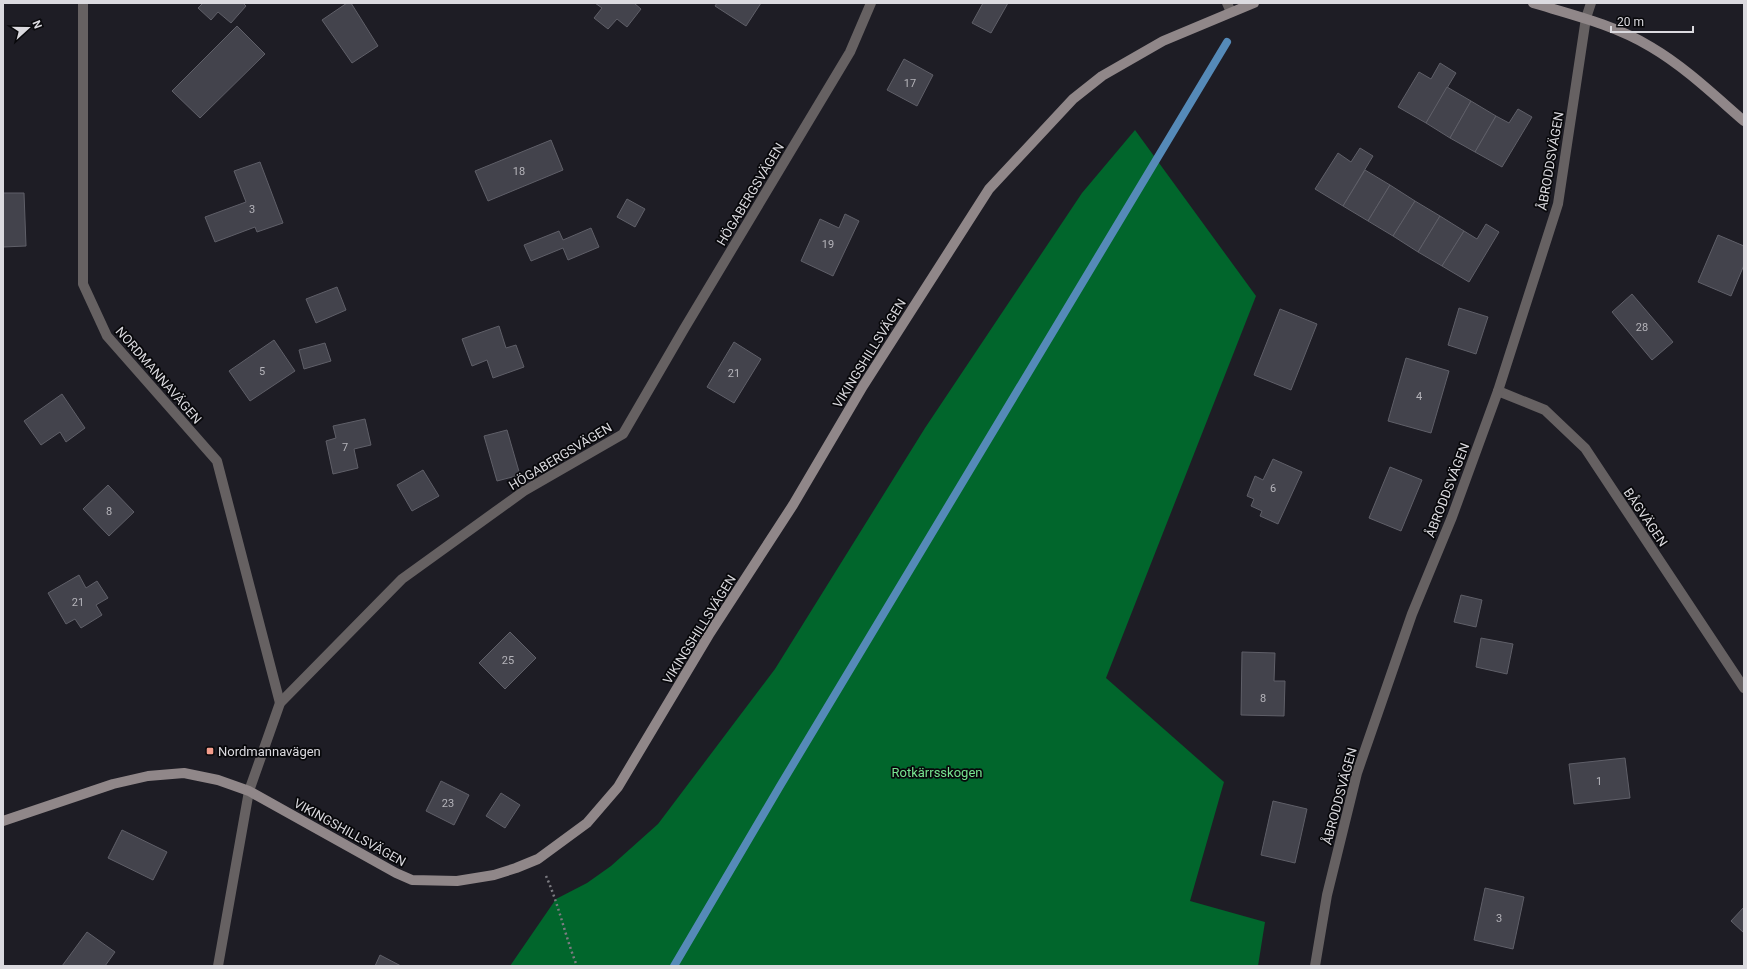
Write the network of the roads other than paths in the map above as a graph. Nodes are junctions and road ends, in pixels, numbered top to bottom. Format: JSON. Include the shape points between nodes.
{"nodes":[{"id":1,"x":83,"y":3,"type":"edge"},
{"id":2,"x":871,"y":3,"type":"edge"},
{"id":3,"x":1254,"y":3,"type":"edge"},
{"id":4,"x":1533,"y":3,"type":"edge"},
{"id":5,"x":1591,"y":3,"type":"edge"},
{"id":6,"x":1229,"y":7,"type":"edge"},
{"id":7,"x":1586,"y":18,"type":"junction"},
{"id":8,"x":1744,"y":121,"type":"edge"},
{"id":9,"x":1498,"y":391,"type":"junction"},
{"id":10,"x":1744,"y":688,"type":"edge"},
{"id":11,"x":280,"y":703,"type":"junction"},
{"id":12,"x":249,"y":792,"type":"junction"},
{"id":13,"x":3,"y":821,"type":"edge"},
{"id":14,"x":218,"y":966,"type":"edge"},
{"id":15,"x":1314,"y":966,"type":"edge"}],
"edges":[{"from":1,"to":11,"type":"street","name":"NORDMANNAVÄGEN","via":[[83,284],[107,336],[217,461]]},
{"from":2,"to":11,"type":"street","name":"HÖGABERGSVÄGEN","via":[[850,52],[623,434],[524,491],[402,579]]},
{"from":3,"to":6,"type":"street","name":"VIKINGSHILLSVÄGEN"},
{"from":4,"to":7,"type":"street"},
{"from":5,"to":7,"type":"street","name":"ÅBRODDSVÄGEN"},
{"from":6,"to":12,"type":"street","name":"VIKINGSHILLSVÄGEN","via":[[1102,76],[1073,99],[989,189],[864,386],[793,505],[710,633],[618,787],[587,823],[538,859],[516,868],[494,875],[457,881],[412,880]]},
{"from":7,"to":8,"type":"street","via":[[1651,46],[1686,71]]},
{"from":7,"to":9,"type":"street","name":"ÅBRODDSVÄGEN","via":[[1558,204]]},
{"from":9,"to":10,"type":"street","name":"BÅGVÄGEN","via":[[1544,410],[1584,448]]},
{"from":9,"to":15,"type":"street","name":"ÅBRODDSVÄGEN","via":[[1452,517],[1412,614],[1357,772],[1327,895]]},
{"from":11,"to":12,"type":"street","name":"HÖGABERGSVÄGEN"},
{"from":12,"to":13,"type":"street","name":"VIKINGSHILLSVÄGEN","via":[[218,780],[184,773],[148,776],[113,784]]},
{"from":12,"to":14,"type":"street"}]}
